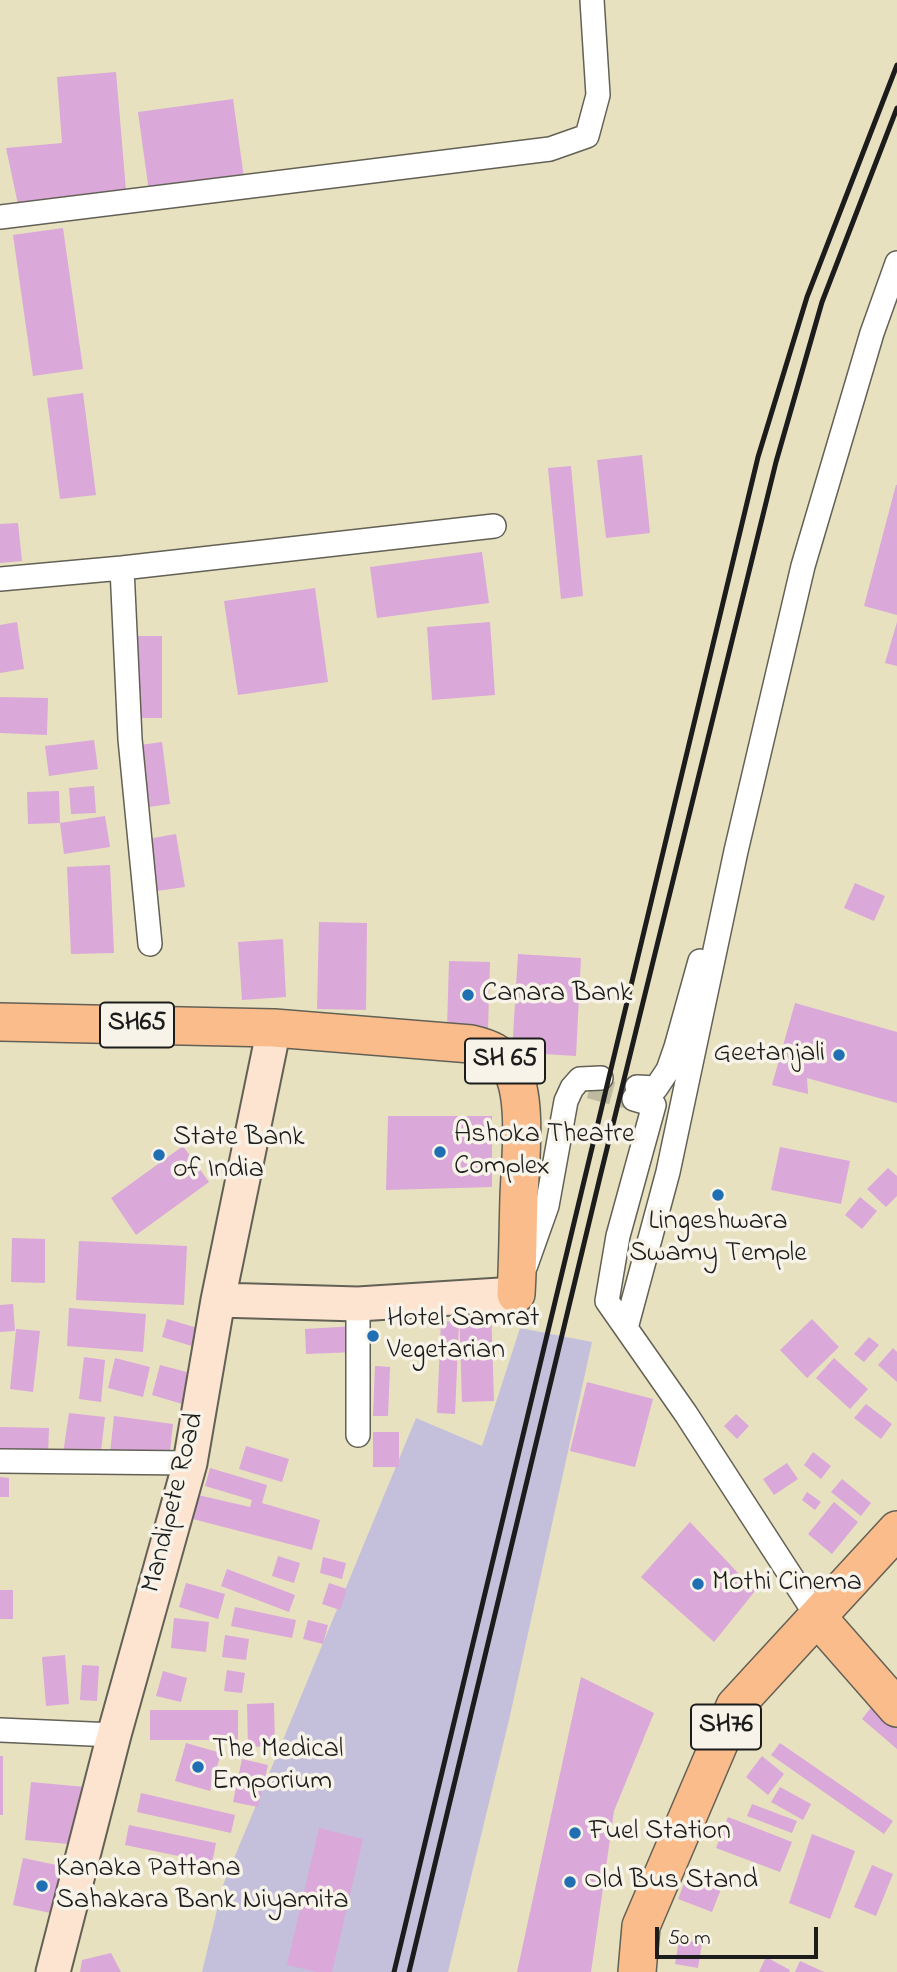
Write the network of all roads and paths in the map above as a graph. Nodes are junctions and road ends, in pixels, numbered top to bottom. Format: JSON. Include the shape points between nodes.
{"nodes":[{"id":1,"x":592,"y":0,"type":"edge"},
{"id":2,"x":0,"y":218,"type":"edge"},
{"id":3,"x":897,"y":262,"type":"edge"},
{"id":4,"x":494,"y":526,"type":"dead end"},
{"id":5,"x":122,"y":568,"type":"junction"},
{"id":6,"x":0,"y":579,"type":"edge"},
{"id":7,"x":150,"y":944,"type":"dead end"},
{"id":8,"x":714,"y":955,"type":"junction"},
{"id":9,"x":0,"y":1022,"type":"edge"},
{"id":10,"x":274,"y":1028,"type":"junction"},
{"id":11,"x":596,"y":1083,"type":"tunnel mouth"},
{"id":12,"x":517,"y":1291,"type":"junction"},
{"id":13,"x":218,"y":1300,"type":"junction"},
{"id":14,"x":358,"y":1304,"type":"junction"},
{"id":15,"x":626,"y":1328,"type":"junction"},
{"id":16,"x":358,"y":1434,"type":"dead end"},
{"id":17,"x":0,"y":1461,"type":"edge"},
{"id":18,"x":190,"y":1463,"type":"junction"},
{"id":19,"x":897,"y":1530,"type":"edge"},
{"id":20,"x":818,"y":1618,"type":"junction"},
{"id":21,"x":897,"y":1708,"type":"edge"},
{"id":22,"x":0,"y":1730,"type":"edge"},
{"id":23,"x":114,"y":1735,"type":"junction"},
{"id":24,"x":53,"y":1972,"type":"edge"},
{"id":25,"x":637,"y":1972,"type":"edge"}],
"edges":[{"from":1,"to":2,"type":"street","via":[[598,95],[587,136],[550,149]]},
{"from":3,"to":8,"type":"street","via":[[803,566]]},
{"from":4,"to":5,"type":"street"},
{"from":5,"to":6,"type":"street"},
{"from":5,"to":7,"type":"street","via":[[130,739]]},
{"from":8,"to":15,"type":"street","via":[[668,1172]]},
{"from":8,"to":15,"type":"street","via":[[701,958],[668,1070],[656,1088],[636,1093],[654,1105],[618,1236],[607,1301]]},
{"from":9,"to":10,"type":"main road","number":"SH65"},
{"from":10,"to":12,"type":"main road","number":"SH 65","via":[[471,1044],[501,1056],[517,1084],[522,1124]]},
{"from":10,"to":13,"type":"main road","name":"Mandipete Road"},
{"from":11,"to":12,"type":"street","via":[[580,1079],[566,1101],[547,1206]]},
{"from":12,"to":14,"type":"main road"},
{"from":13,"to":14,"type":"main road"},
{"from":13,"to":18,"type":"main road","name":"Mandipete Road"},
{"from":14,"to":16,"type":"street"},
{"from":15,"to":20,"type":"street"},
{"from":17,"to":18,"type":"street"},
{"from":18,"to":23,"type":"main road","name":"Mandipete Road"},
{"from":19,"to":20,"type":"main road","number":"SH76"},
{"from":20,"to":21,"type":"main road"},
{"from":20,"to":25,"type":"main road","number":"SH76","via":[[735,1706],[641,1926]]},
{"from":22,"to":23,"type":"street"},
{"from":23,"to":24,"type":"main road","name":"Mandipete Road"}]}
